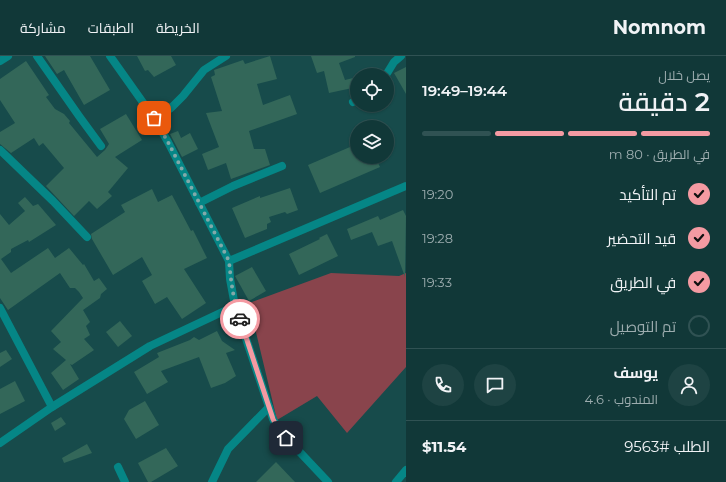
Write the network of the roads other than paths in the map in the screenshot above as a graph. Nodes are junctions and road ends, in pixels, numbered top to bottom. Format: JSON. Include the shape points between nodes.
{"nodes":[{"id":1,"x":8,"y":56,"type":"edge"},
{"id":2,"x":37,"y":56,"type":"edge"},
{"id":3,"x":110,"y":56,"type":"edge"},
{"id":4,"x":226,"y":56,"type":"edge"},
{"id":5,"x":401,"y":56,"type":"edge"},
{"id":6,"x":0,"y":61,"type":"edge"},
{"id":7,"x":390,"y":68,"type":"edge"},
{"id":8,"x":154,"y":118,"type":"junction"},
{"id":9,"x":101,"y":146,"type":"dead end"},
{"id":10,"x":0,"y":150,"type":"edge"},
{"id":11,"x":282,"y":166,"type":"dead end"},
{"id":12,"x":406,"y":186,"type":"edge"},
{"id":13,"x":199,"y":203,"type":"junction"},
{"id":14,"x":87,"y":237,"type":"dead end"},
{"id":15,"x":229,"y":261,"type":"junction"},
{"id":16,"x":236,"y":306,"type":"junction"},
{"id":17,"x":0,"y":308,"type":"edge"},
{"id":18,"x":52,"y":407,"type":"junction"},
{"id":19,"x":269,"y":407,"type":"junction"},
{"id":20,"x":0,"y":443,"type":"edge"},
{"id":21,"x":118,"y":467,"type":"dead end"},
{"id":22,"x":406,"y":470,"type":"edge"},
{"id":23,"x":125,"y":482,"type":"edge"},
{"id":24,"x":212,"y":482,"type":"edge"},
{"id":25,"x":328,"y":482,"type":"edge"},
{"id":26,"x":396,"y":482,"type":"edge"}],
"edges":[{"from":1,"to":6,"type":"street"},
{"from":2,"to":9,"type":"street"},
{"from":3,"to":8,"type":"street"},
{"from":4,"to":8,"type":"street","via":[[204,70],[171,108]]},
{"from":5,"to":7,"type":"street"},
{"from":8,"to":13,"type":"street"},
{"from":10,"to":14,"type":"street"},
{"from":11,"to":13,"type":"street"},
{"from":12,"to":15,"type":"street"},
{"from":13,"to":15,"type":"street"},
{"from":15,"to":16,"type":"street"},
{"from":16,"to":18,"type":"street","via":[[150,346]]},
{"from":16,"to":19,"type":"street"},
{"from":17,"to":18,"type":"street"},
{"from":18,"to":20,"type":"street"},
{"from":19,"to":24,"type":"street","via":[[228,449]]},
{"from":19,"to":25,"type":"street","via":[[278,429]]},
{"from":21,"to":23,"type":"street"},
{"from":22,"to":26,"type":"street"}]}
